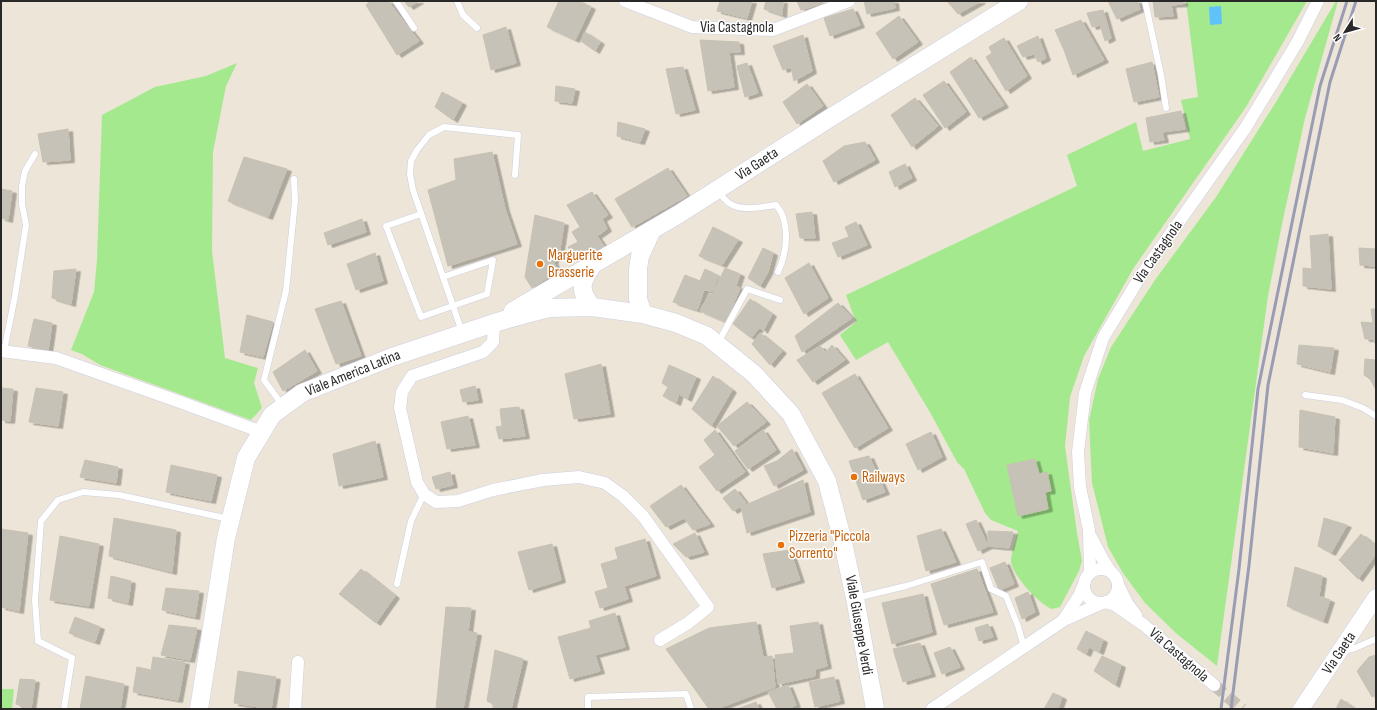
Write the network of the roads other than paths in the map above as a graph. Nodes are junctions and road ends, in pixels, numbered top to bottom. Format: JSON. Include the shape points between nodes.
{"nodes":[{"id":1,"x":396,"y":1,"type":"edge"},
{"id":2,"x":457,"y":1,"type":"edge"},
{"id":3,"x":625,"y":1,"type":"edge"},
{"id":4,"x":849,"y":1,"type":"edge"},
{"id":5,"x":1019,"y":1,"type":"edge"},
{"id":6,"x":1145,"y":1,"type":"edge"},
{"id":7,"x":1318,"y":1,"type":"edge"},
{"id":8,"x":414,"y":28,"type":"dead end"},
{"id":9,"x":477,"y":28,"type":"dead end"},
{"id":10,"x":1166,"y":108,"type":"dead end"},
{"id":11,"x":35,"y":154,"type":"dead end"},
{"id":12,"x":515,"y":175,"type":"dead end"},
{"id":13,"x":294,"y":179,"type":"dead end"},
{"id":14,"x":716,"y":190,"type":"junction"},
{"id":15,"x":421,"y":214,"type":"junction"},
{"id":16,"x":652,"y":230,"type":"junction"},
{"id":17,"x":592,"y":266,"type":"junction"},
{"id":18,"x":778,"y":272,"type":"dead end"},
{"id":19,"x":443,"y":276,"type":"junction"},
{"id":20,"x":780,"y":300,"type":"dead end"},
{"id":21,"x":452,"y":305,"type":"junction"},
{"id":22,"x":592,"y":307,"type":"junction"},
{"id":23,"x":643,"y":314,"type":"junction"},
{"id":24,"x":494,"y":322,"type":"junction"},
{"id":25,"x":462,"y":333,"type":"junction"},
{"id":26,"x":718,"y":344,"type":"junction"},
{"id":27,"x":2,"y":351,"type":"edge"},
{"id":28,"x":1306,"y":395,"type":"dead end"},
{"id":29,"x":283,"y":406,"type":"junction"},
{"id":30,"x":1376,"y":416,"type":"edge"},
{"id":31,"x":262,"y":432,"type":"junction"},
{"id":32,"x":424,"y":494,"type":"junction"},
{"id":33,"x":231,"y":520,"type":"junction"},
{"id":34,"x":1088,"y":530,"type":"junction"},
{"id":35,"x":1110,"y":571,"type":"junction"},
{"id":36,"x":1087,"y":578,"type":"junction"},
{"id":37,"x":397,"y":584,"type":"dead end"},
{"id":38,"x":1118,"y":585,"type":"junction"},
{"id":39,"x":1376,"y":597,"type":"edge"},
{"id":40,"x":855,"y":598,"type":"junction"},
{"id":41,"x":1104,"y":602,"type":"junction"},
{"id":42,"x":1064,"y":620,"type":"junction"},
{"id":43,"x":1144,"y":625,"type":"junction"},
{"id":44,"x":1376,"y":639,"type":"edge"},
{"id":45,"x":660,"y":640,"type":"dead end"},
{"id":46,"x":1024,"y":647,"type":"junction"},
{"id":47,"x":1340,"y":651,"type":"junction"},
{"id":48,"x":298,"y":662,"type":"dead end"},
{"id":49,"x":1214,"y":685,"type":"tunnel mouth"},
{"id":50,"x":64,"y":709,"type":"edge"},
{"id":51,"x":199,"y":709,"type":"edge"},
{"id":52,"x":295,"y":709,"type":"edge"},
{"id":53,"x":588,"y":709,"type":"edge"},
{"id":54,"x":691,"y":709,"type":"edge"},
{"id":55,"x":875,"y":709,"type":"edge"},
{"id":56,"x":932,"y":709,"type":"edge"},
{"id":57,"x":1301,"y":709,"type":"edge"}],
"edges":[{"from":1,"to":8,"type":"lane"},
{"from":2,"to":9,"type":"lane","via":[[463,15]]},
{"from":3,"to":4,"type":"street","name":"Via Castagnola","via":[[692,27],[773,30]]},
{"from":5,"to":14,"type":"main road","name":"Via Gaeta"},
{"from":6,"to":10,"type":"lane"},
{"from":7,"to":34,"type":"street","name":"Via Castagnola","via":[[1298,41],[1246,127],[1140,277],[1103,338],[1085,394],[1078,452],[1080,487]]},
{"from":11,"to":27,"type":"lane","via":[[25,170],[22,186],[26,225],[15,296]]},
{"from":12,"to":15,"type":"lane","via":[[518,135],[444,127],[429,135],[411,161],[413,190]]},
{"from":13,"to":29,"type":"lane","via":[[295,201],[286,292],[264,380]]},
{"from":14,"to":16,"type":"main road","name":"Via Gaeta"},
{"from":14,"to":18,"type":"lane","via":[[729,203],[739,208],[776,205],[781,211],[785,221],[786,243]]},
{"from":15,"to":19,"type":"lane"},
{"from":15,"to":21,"type":"lane","via":[[386,226],[421,316]]},
{"from":16,"to":17,"type":"main road","name":"Via Gaeta"},
{"from":16,"to":23,"type":"main road","via":[[640,256],[638,269],[638,299]]},
{"from":17,"to":22,"type":"main road","via":[[583,278],[582,286],[586,300]]},
{"from":17,"to":24,"type":"main road","name":"Via Gaeta"},
{"from":19,"to":21,"type":"lane"},
{"from":19,"to":21,"type":"lane","via":[[493,260],[487,294]]},
{"from":20,"to":26,"type":"lane","via":[[747,289]]},
{"from":21,"to":25,"type":"lane"},
{"from":22,"to":23,"type":"main road","name":"Viale America Latina"},
{"from":22,"to":24,"type":"main road","name":"Viale America Latina","via":[[549,308]]},
{"from":23,"to":26,"type":"main road","name":"Viale Giuseppe Verdi","via":[[676,323],[707,336]]},
{"from":24,"to":25,"type":"main road","name":"Viale America Latina"},
{"from":24,"to":32,"type":"street","via":[[493,342],[483,352],[412,376],[402,392],[400,408],[417,482]]},
{"from":25,"to":29,"type":"main road","name":"Viale America Latina","via":[[392,357],[302,393]]},
{"from":26,"to":40,"type":"main road","name":"Viale Giuseppe Verdi","via":[[754,374],[791,414],[827,481]]},
{"from":27,"to":31,"type":"street","via":[[56,358]]},
{"from":28,"to":30,"type":"lane","via":[[1342,400]]},
{"from":29,"to":31,"type":"main road","name":"Viale America Latina","via":[[272,415]]},
{"from":31,"to":33,"type":"main road","name":"Viale America Latina","via":[[246,458]]},
{"from":32,"to":37,"type":"lane","via":[[411,521]]},
{"from":32,"to":45,"type":"street","via":[[436,502],[458,502],[493,490],[543,480],[579,478],[605,483],[644,516],[708,607]]},
{"from":33,"to":50,"type":"lane","via":[[119,495],[83,492],[58,500],[41,521],[35,600],[38,641],[72,658]]},
{"from":33,"to":51,"type":"main road","name":"Viale America Latina"},
{"from":34,"to":35,"type":"street"},
{"from":34,"to":36,"type":"street"},
{"from":35,"to":36,"type":"street","via":[[1100,569]]},
{"from":35,"to":38,"type":"street"},
{"from":36,"to":41,"type":"street","via":[[1084,588],[1089,598]]},
{"from":36,"to":42,"type":"street"},
{"from":38,"to":41,"type":"street","via":[[1115,596]]},
{"from":38,"to":43,"type":"street","via":[[1127,603]]},
{"from":39,"to":47,"type":"street","name":"Via Gaeta"},
{"from":40,"to":46,"type":"lane","via":[[906,586],[982,562],[992,590],[1006,596]]},
{"from":40,"to":55,"type":"main road","name":"Viale Giuseppe Verdi"},
{"from":41,"to":42,"type":"street"},
{"from":41,"to":43,"type":"street","via":[[1116,605]]},
{"from":42,"to":46,"type":"street"},
{"from":43,"to":49,"type":"street","name":"Via Castagnola"},
{"from":44,"to":47,"type":"lane"},
{"from":46,"to":56,"type":"street"},
{"from":47,"to":57,"type":"street","name":"Via Gaeta"},
{"from":48,"to":52,"type":"street"},
{"from":53,"to":54,"type":"lane","via":[[588,696],[686,694]]}]}
